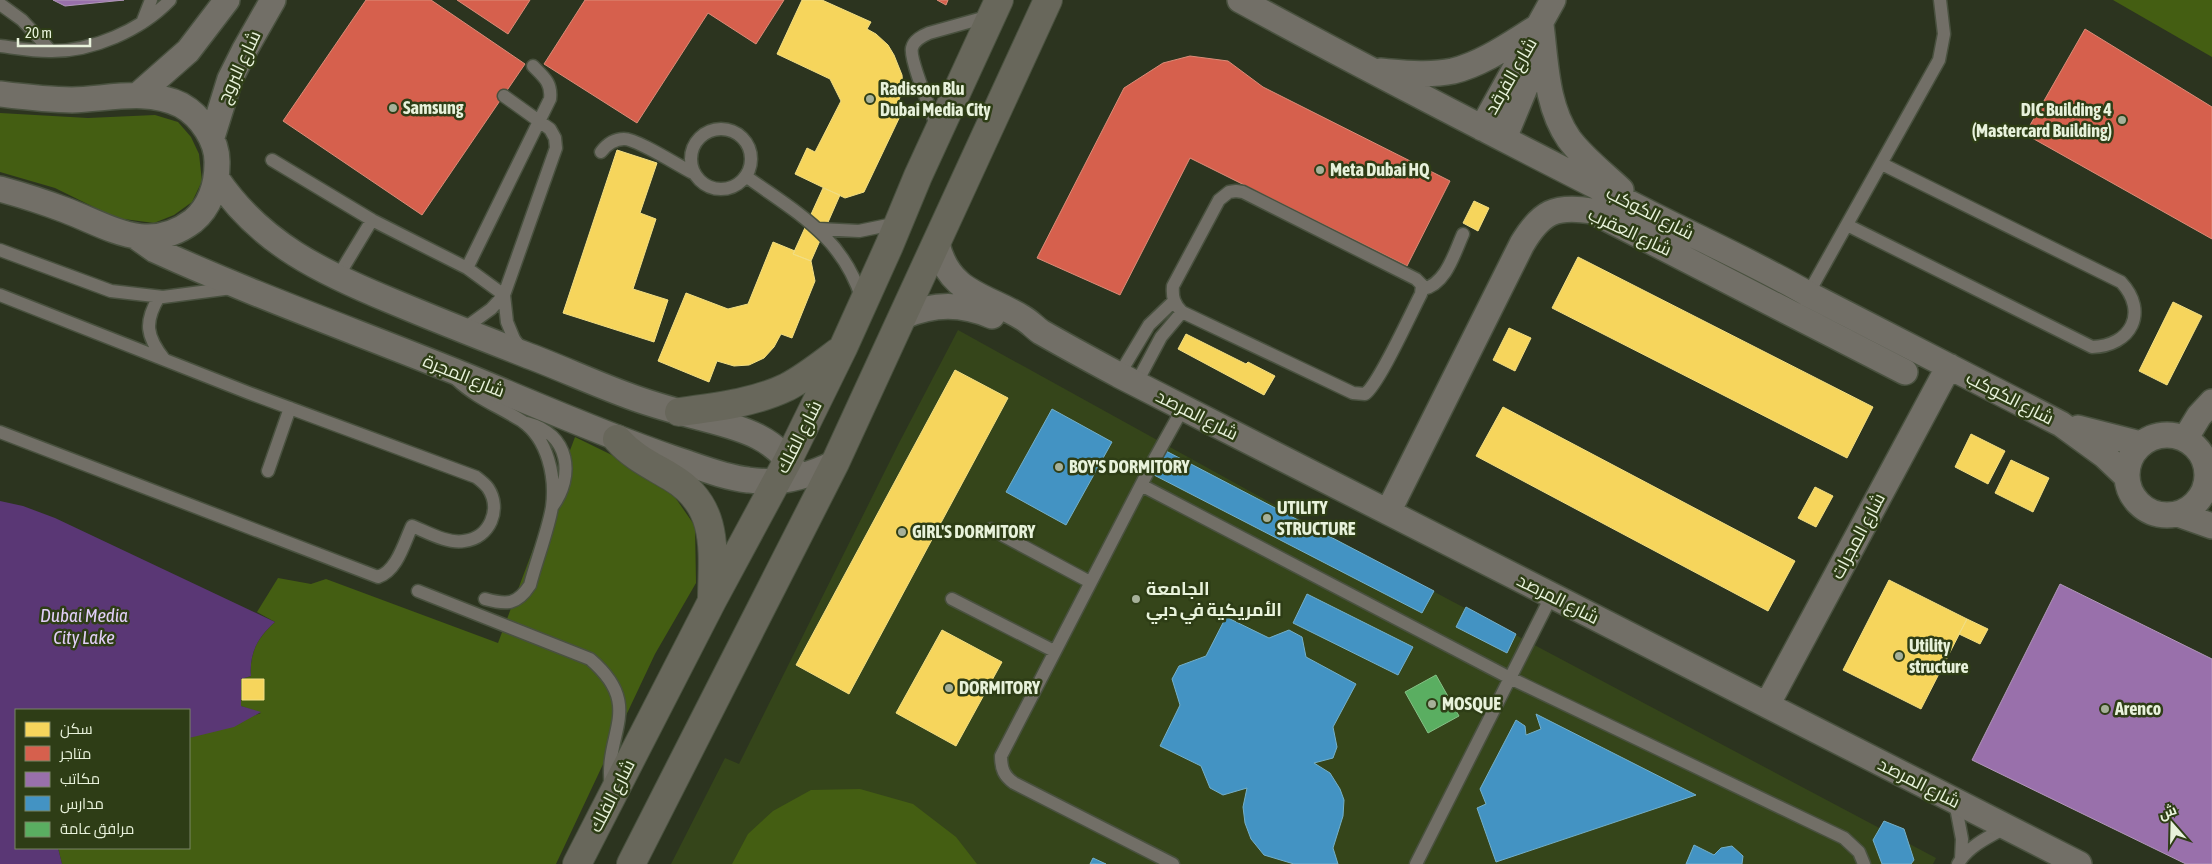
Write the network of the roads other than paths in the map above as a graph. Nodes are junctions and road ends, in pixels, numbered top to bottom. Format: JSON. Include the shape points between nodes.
{"nodes":[{"id":1,"x":151,"y":0,"type":"edge"},
{"id":2,"x":170,"y":0,"type":"edge"},
{"id":3,"x":227,"y":0,"type":"edge"},
{"id":4,"x":273,"y":0,"type":"edge"},
{"id":5,"x":1048,"y":0,"type":"edge"},
{"id":6,"x":1240,"y":0,"type":"edge"},
{"id":7,"x":1554,"y":0,"type":"edge"},
{"id":8,"x":1940,"y":0,"type":"edge"},
{"id":9,"x":0,"y":4,"type":"edge"},
{"id":10,"x":996,"y":8,"type":"edge"},
{"id":11,"x":142,"y":24,"type":"junction"},
{"id":12,"x":1541,"y":25,"type":"junction"},
{"id":13,"x":0,"y":46,"type":"edge"},
{"id":14,"x":51,"y":51,"type":"junction"},
{"id":15,"x":533,"y":66,"type":"dead end"},
{"id":16,"x":1368,"y":70,"type":"junction"},
{"id":17,"x":0,"y":94,"type":"edge"},
{"id":18,"x":138,"y":95,"type":"junction"},
{"id":19,"x":504,"y":96,"type":"dead end"},
{"id":20,"x":540,"y":121,"type":"junction"},
{"id":21,"x":1482,"y":128,"type":"junction"},
{"id":22,"x":939,"y":130,"type":"junction"},
{"id":23,"x":212,"y":137,"type":"junction"},
{"id":24,"x":1504,"y":138,"type":"junction"},
{"id":25,"x":601,"y":152,"type":"dead end"},
{"id":26,"x":272,"y":160,"type":"dead end"},
{"id":27,"x":1882,"y":164,"type":"junction"},
{"id":28,"x":693,"y":173,"type":"junction"},
{"id":29,"x":747,"y":176,"type":"junction"},
{"id":30,"x":217,"y":179,"type":"junction"},
{"id":31,"x":0,"y":189,"type":"edge"},
{"id":32,"x":1641,"y":209,"type":"junction"},
{"id":33,"x":372,"y":220,"type":"junction"},
{"id":34,"x":899,"y":223,"type":"junction"},
{"id":35,"x":1847,"y":225,"type":"junction"},
{"id":36,"x":819,"y":229,"type":"junction"},
{"id":37,"x":1463,"y":234,"type":"dead end"},
{"id":38,"x":138,"y":238,"type":"junction"},
{"id":39,"x":936,"y":244,"type":"junction"},
{"id":40,"x":0,"y":250,"type":"edge"},
{"id":41,"x":467,"y":268,"type":"junction"},
{"id":42,"x":337,"y":278,"type":"junction"},
{"id":43,"x":241,"y":287,"type":"junction"},
{"id":44,"x":1423,"y":289,"type":"junction"},
{"id":45,"x":0,"y":294,"type":"edge"},
{"id":46,"x":1808,"y":294,"type":"junction"},
{"id":47,"x":504,"y":295,"type":"junction"},
{"id":48,"x":159,"y":297,"type":"junction"},
{"id":49,"x":1174,"y":301,"type":"junction"},
{"id":50,"x":863,"y":304,"type":"junction"},
{"id":51,"x":1182,"y":312,"type":"junction"},
{"id":52,"x":904,"y":316,"type":"junction"},
{"id":53,"x":462,"y":331,"type":"junction"},
{"id":54,"x":1039,"y":331,"type":"junction"},
{"id":55,"x":844,"y":348,"type":"junction"},
{"id":56,"x":525,"y":354,"type":"junction"},
{"id":57,"x":164,"y":359,"type":"junction"},
{"id":58,"x":1949,"y":366,"type":"junction"},
{"id":59,"x":445,"y":368,"type":"junction"},
{"id":60,"x":1905,"y":372,"type":"dead end"},
{"id":61,"x":1128,"y":379,"type":"junction"},
{"id":62,"x":2212,"y":402,"type":"edge"},
{"id":63,"x":290,"y":408,"type":"junction"},
{"id":64,"x":1183,"y":408,"type":"junction"},
{"id":65,"x":679,"y":412,"type":"junction"},
{"id":66,"x":2061,"y":424,"type":"junction"},
{"id":67,"x":0,"y":432,"type":"edge"},
{"id":68,"x":618,"y":439,"type":"junction"},
{"id":69,"x":2185,"y":439,"type":"junction"},
{"id":70,"x":2141,"y":444,"type":"junction"},
{"id":71,"x":835,"y":463,"type":"junction"},
{"id":72,"x":2209,"y":468,"type":"edge"},
{"id":73,"x":268,"y":471,"type":"dead end"},
{"id":74,"x":788,"y":473,"type":"junction"},
{"id":75,"x":2126,"y":476,"type":"junction"},
{"id":76,"x":1141,"y":485,"type":"junction"},
{"id":77,"x":1388,"y":512,"type":"junction"},
{"id":78,"x":2178,"y":514,"type":"junction"},
{"id":79,"x":807,"y":517,"type":"junction"},
{"id":80,"x":2212,"y":526,"type":"edge"},
{"id":81,"x":991,"y":529,"type":"dead end"},
{"id":82,"x":1090,"y":582,"type":"junction"},
{"id":83,"x":418,"y":591,"type":"dead end"},
{"id":84,"x":1552,"y":595,"type":"junction"},
{"id":85,"x":485,"y":599,"type":"dead end"},
{"id":86,"x":952,"y":599,"type":"dead end"},
{"id":87,"x":712,"y":601,"type":"junction"},
{"id":88,"x":1054,"y":651,"type":"junction"},
{"id":89,"x":1510,"y":678,"type":"junction"},
{"id":90,"x":1767,"y":705,"type":"junction"},
{"id":91,"x":612,"y":796,"type":"junction"},
{"id":92,"x":1955,"y":801,"type":"junction"},
{"id":93,"x":2007,"y":827,"type":"junction"},
{"id":94,"x":1960,"y":861,"type":"edge"},
{"id":95,"x":577,"y":864,"type":"edge"},
{"id":96,"x":630,"y":864,"type":"edge"},
{"id":97,"x":1173,"y":864,"type":"edge"},
{"id":98,"x":1416,"y":864,"type":"edge"},
{"id":99,"x":1864,"y":864,"type":"edge"},
{"id":100,"x":2079,"y":864,"type":"edge"}],
"edges":[{"from":1,"to":11,"type":"lane"},
{"from":2,"to":11,"type":"lane"},
{"from":3,"to":18,"type":"street","via":[[188,51]]},
{"from":4,"to":23,"type":"street","name":"شارع البروج","via":[[230,79]]},
{"from":5,"to":39,"type":"street"},
{"from":6,"to":16,"type":"street","name":"شارع الكوكب"},
{"from":7,"to":12,"type":"street","name":"شارع الفرقد"},
{"from":8,"to":27,"type":"lane","via":[[1944,34],[1939,60]]},
{"from":9,"to":14,"type":"lane","via":[[22,20]]},
{"from":10,"to":22,"type":"street","name":"شارع الفلك"},
{"from":10,"to":22,"type":"lane","via":[[920,37],[913,45],[915,65]]},
{"from":11,"to":14,"type":"lane","via":[[100,42]]},
{"from":12,"to":16,"type":"street","name":"شارع الفرقد","via":[[1494,54],[1453,71],[1410,74]]},
{"from":12,"to":21,"type":"street","name":"شارع الفرقد"},
{"from":12,"to":24,"type":"street","name":"شارع الفرقد","via":[[1527,83]]},
{"from":12,"to":32,"type":"street","name":"شارع الفرقد","via":[[1553,106],[1560,123],[1570,140]]},
{"from":13,"to":14,"type":"lane"},
{"from":15,"to":20,"type":"lane","via":[[548,80],[551,89]]},
{"from":16,"to":21,"type":"street","name":"شارع الكوكب"},
{"from":17,"to":18,"type":"street","via":[[69,100]]},
{"from":18,"to":23,"type":"street","via":[[160,98],[181,106],[199,119]]},
{"from":19,"to":20,"type":"lane"},
{"from":20,"to":41,"type":"lane"},
{"from":20,"to":47,"type":"lane","via":[[550,129],[556,148]]},
{"from":21,"to":24,"type":"street","name":"شارع الكوكب"},
{"from":22,"to":34,"type":"street","name":"شارع الفلك"},
{"from":23,"to":30,"type":"street"},
{"from":24,"to":32,"type":"street","name":"شارع الكوكب"},
{"from":25,"to":28,"type":"lane","via":[[610,142],[630,140]]},
{"from":26,"to":33,"type":"lane"},
{"from":27,"to":35,"type":"lane"},
{"from":27,"to":35,"type":"lane","via":[[2121,282],[2135,304],[2135,318],[2129,331],[2119,341],[2092,347]]},
{"from":28,"to":29,"type":"lane","via":[[700,182],[719,190],[730,189]]},
{"from":28,"to":29,"type":"lane","via":[[690,163],[695,142],[703,134],[723,129],[734,131],[749,146],[752,156]]},
{"from":29,"to":36,"type":"lane"},
{"from":30,"to":38,"type":"street","via":[[210,200],[198,217],[180,230],[160,237]]},
{"from":30,"to":42,"type":"street","via":[[253,222],[300,258]]},
{"from":31,"to":38,"type":"street"},
{"from":32,"to":46,"type":"street","name":"شارع الكوكب"},
{"from":33,"to":41,"type":"lane"},
{"from":33,"to":42,"type":"lane"},
{"from":34,"to":36,"type":"lane","via":[[859,231]]},
{"from":34,"to":50,"type":"street","name":"شارع الفلك"},
{"from":35,"to":46,"type":"lane"},
{"from":36,"to":50,"type":"lane","via":[[851,272]]},
{"from":37,"to":44,"type":"lane","via":[[1442,279]]},
{"from":38,"to":43,"type":"street","name":"شارع المجرة","via":[[155,250]]},
{"from":39,"to":52,"type":"street"},
{"from":39,"to":54,"type":"street","name":"شارع المرصد","via":[[942,263],[954,280],[983,299],[1022,317]]},
{"from":40,"to":48,"type":"lane","via":[[111,291]]},
{"from":41,"to":47,"type":"lane"},
{"from":42,"to":53,"type":"street"},
{"from":43,"to":48,"type":"lane"},
{"from":43,"to":59,"type":"street","name":"شارع المجرة"},
{"from":44,"to":49,"type":"lane","via":[[1416,278],[1236,191],[1229,192],[1220,200],[1173,286]]},
{"from":44,"to":51,"type":"lane","via":[[1374,384],[1365,394],[1359,395]]},
{"from":45,"to":57,"type":"lane"},
{"from":46,"to":58,"type":"street","name":"شارع الكوكب"},
{"from":47,"to":53,"type":"lane"},
{"from":47,"to":56,"type":"lane","via":[[507,322]]},
{"from":48,"to":57,"type":"lane","via":[[151,312],[148,329],[153,346]]},
{"from":49,"to":51,"type":"lane"},
{"from":49,"to":61,"type":"lane","via":[[1149,325]]},
{"from":50,"to":55,"type":"street","name":"شارع الفلك"},
{"from":51,"to":61,"type":"lane"},
{"from":52,"to":54,"type":"street","name":"شارع المرصد","via":[[930,307],[958,306],[981,311],[1024,330]]},
{"from":52,"to":71,"type":"street"},
{"from":53,"to":56,"type":"street"},
{"from":54,"to":61,"type":"street","name":"شارع المرصد"},
{"from":55,"to":65,"type":"street","via":[[801,379],[772,393],[726,405]]},
{"from":55,"to":74,"type":"street","name":"شارع الفلك"},
{"from":56,"to":65,"type":"street","via":[[612,390]]},
{"from":57,"to":63,"type":"lane"},
{"from":58,"to":66,"type":"street","name":"شارع الكوكب"},
{"from":58,"to":90,"type":"street","name":"شارع المجرات"},
{"from":59,"to":68,"type":"street","name":"شارع المجرة"},
{"from":59,"to":85,"type":"lane","via":[[465,387],[523,422],[536,434],[551,469],[552,508],[530,584],[523,595],[512,602]]},
{"from":60,"to":77,"type":"street","name":"شارع العقرب","via":[[1592,211],[1571,207],[1550,213],[1533,225]]},
{"from":61,"to":64,"type":"street","name":"شارع المرصد"},
{"from":62,"to":69,"type":"street"},
{"from":63,"to":67,"type":"lane","via":[[476,477],[488,486],[494,500],[494,514],[488,527],[478,537],[464,542],[412,526],[392,568],[378,577]]},
{"from":63,"to":73,"type":"lane"},
{"from":64,"to":76,"type":"lane"},
{"from":64,"to":77,"type":"street","name":"شارع المرصد"},
{"from":65,"to":74,"type":"street","via":[[750,431],[771,443]]},
{"from":66,"to":70,"type":"street","name":"شارع الكوكب"},
{"from":66,"to":75,"type":"street","name":"شارع الكوكب"},
{"from":68,"to":74,"type":"street","name":"شارع المجرة","via":[[735,478]]},
{"from":68,"to":87,"type":"street","via":[[636,457],[682,484],[701,505],[711,530]]},
{"from":69,"to":70,"type":"street","via":[[2162,435]]},
{"from":69,"to":72,"type":"street","via":[[2198,450]]},
{"from":70,"to":75,"type":"street","via":[[2133,453]]},
{"from":71,"to":74,"type":"street","name":"شارع المجرة"},
{"from":71,"to":79,"type":"street"},
{"from":72,"to":78,"type":"street","via":[[2202,495]]},
{"from":74,"to":79,"type":"street","via":[[803,490]]},
{"from":74,"to":87,"type":"street","name":"شارع الفلك"},
{"from":75,"to":78,"type":"street","via":[[2128,488],[2142,507],[2165,516]]},
{"from":76,"to":82,"type":"lane"},
{"from":76,"to":89,"type":"lane"},
{"from":77,"to":84,"type":"street","name":"شارع المرصد"},
{"from":78,"to":80,"type":"street"},
{"from":79,"to":96,"type":"street"},
{"from":81,"to":82,"type":"lane"},
{"from":82,"to":88,"type":"lane"},
{"from":83,"to":91,"type":"lane","via":[[590,659],[602,670],[613,684],[620,715],[609,772]]},
{"from":84,"to":89,"type":"lane"},
{"from":84,"to":90,"type":"street","name":"شارع المرصد"},
{"from":86,"to":88,"type":"lane"},
{"from":87,"to":91,"type":"street","name":"شارع الفلك"},
{"from":88,"to":97,"type":"lane","via":[[1002,751],[1001,767],[1006,777],[1014,784]]},
{"from":89,"to":98,"type":"lane"},
{"from":89,"to":99,"type":"lane","via":[[1844,838],[1859,852]]},
{"from":90,"to":92,"type":"street","name":"شارع المرصد"},
{"from":91,"to":95,"type":"street","name":"شارع الفلك"},
{"from":92,"to":93,"type":"street","name":"شارع المرصد"},
{"from":92,"to":94,"type":"lane","via":[[1962,839]]},
{"from":93,"to":94,"type":"lane","via":[[1990,836]]},
{"from":93,"to":100,"type":"street","name":"شارع المرصد"}]}
